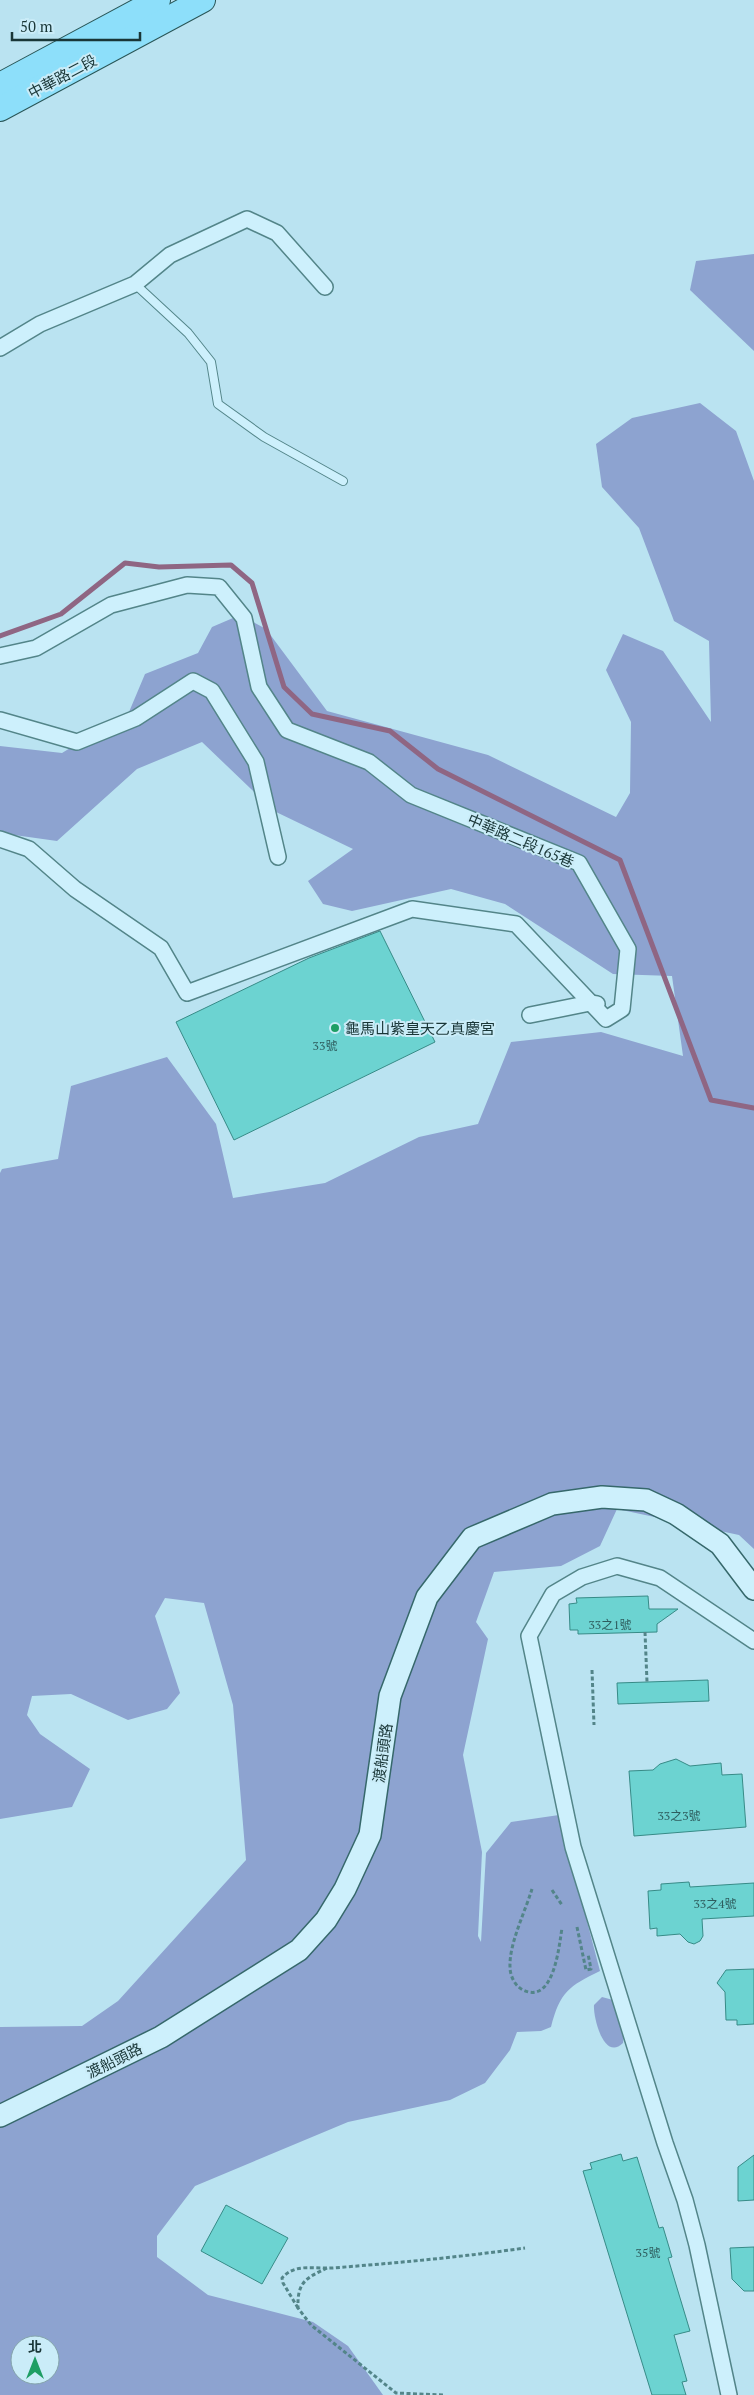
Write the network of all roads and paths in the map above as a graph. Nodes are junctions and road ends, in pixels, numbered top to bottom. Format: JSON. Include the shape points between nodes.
{"nodes":[{"id":1,"x":158,"y":0,"type":"edge"},
{"id":2,"x":203,"y":0,"type":"edge"},
{"id":3,"x":0,"y":84,"type":"edge"},
{"id":4,"x":0,"y":109,"type":"edge"},
{"id":5,"x":135,"y":284,"type":"junction"},
{"id":6,"x":324,"y":287,"type":"dead end"},
{"id":7,"x":0,"y":348,"type":"edge"},
{"id":8,"x":343,"y":481,"type":"dead end"},
{"id":9,"x":0,"y":656,"type":"edge"},
{"id":10,"x":0,"y":720,"type":"edge"},
{"id":11,"x":0,"y":839,"type":"edge"},
{"id":12,"x":278,"y":857,"type":"dead end"},
{"id":13,"x":590,"y":1003,"type":"junction"},
{"id":14,"x":530,"y":1015,"type":"dead end"},
{"id":15,"x":754,"y":1590,"type":"edge"},
{"id":16,"x":645,"y":1632,"type":"dead end"},
{"id":17,"x":754,"y":1641,"type":"edge"},
{"id":18,"x":592,"y":1670,"type":"dead end"},
{"id":19,"x":648,"y":1682,"type":"dead end"},
{"id":20,"x":594,"y":1725,"type":"dead end"},
{"id":21,"x":532,"y":1889,"type":"dead end"},
{"id":22,"x":552,"y":1890,"type":"dead end"},
{"id":23,"x":562,"y":1906,"type":"dead end"},
{"id":24,"x":562,"y":1928,"type":"dead end"},
{"id":25,"x":0,"y":2116,"type":"edge"},
{"id":26,"x":525,"y":2248,"type":"dead end"},
{"id":27,"x":328,"y":2268,"type":"junction"},
{"id":28,"x":298,"y":2308,"type":"junction"},
{"id":29,"x":443,"y":2395,"type":"edge"},
{"id":30,"x":729,"y":2395,"type":"edge"}],
"edges":[{"from":1,"to":3,"type":"main road","name":"中華路二段"},
{"from":2,"to":4,"type":"main road","name":"中華路二段"},
{"from":5,"to":6,"type":"street","via":[[170,255],[246,219],[277,233]]},
{"from":5,"to":7,"type":"street","via":[[40,324]]},
{"from":5,"to":8,"type":"lane","via":[[188,333],[211,362],[218,404],[264,437]]},
{"from":9,"to":13,"type":"street","name":"中華路二段165巷","via":[[36,648],[111,605],[187,584],[219,586],[244,618],[259,687],[286,730],[369,762],[411,795],[579,863],[628,949],[622,1009],[606,1019]]},
{"from":10,"to":12,"type":"street","via":[[77,742],[136,718],[193,681],[212,691],[256,762]]},
{"from":11,"to":13,"type":"street","name":"中華路二段165巷","via":[[29,849],[75,889],[161,948],[187,993],[412,909],[516,924]]},
{"from":13,"to":14,"type":"street"},
{"from":15,"to":25,"type":"street","name":"渡船頭路","via":[[720,1544],[676,1514],[646,1500],[602,1497],[552,1504],[472,1538],[427,1597],[390,1696],[370,1835],[346,1889],[326,1920],[299,1950],[161,2037]]},
{"from":16,"to":19,"type":"path"},
{"from":17,"to":30,"type":"street","via":[[660,1578],[618,1566],[582,1577],[553,1594],[529,1636],[573,1847],[685,2200]]},
{"from":18,"to":20,"type":"path"},
{"from":21,"to":24,"type":"path","via":[[510,1958],[513,1979],[523,1990],[542,1990],[548,1984]]},
{"from":22,"to":23,"type":"path"},
{"from":26,"to":27,"type":"path","via":[[441,2260]]},
{"from":27,"to":28,"type":"path","via":[[310,2276],[300,2287]]},
{"from":27,"to":28,"type":"path","via":[[306,2267],[287,2272],[282,2278]]},
{"from":28,"to":29,"type":"path","via":[[311,2325],[396,2393]]}]}
